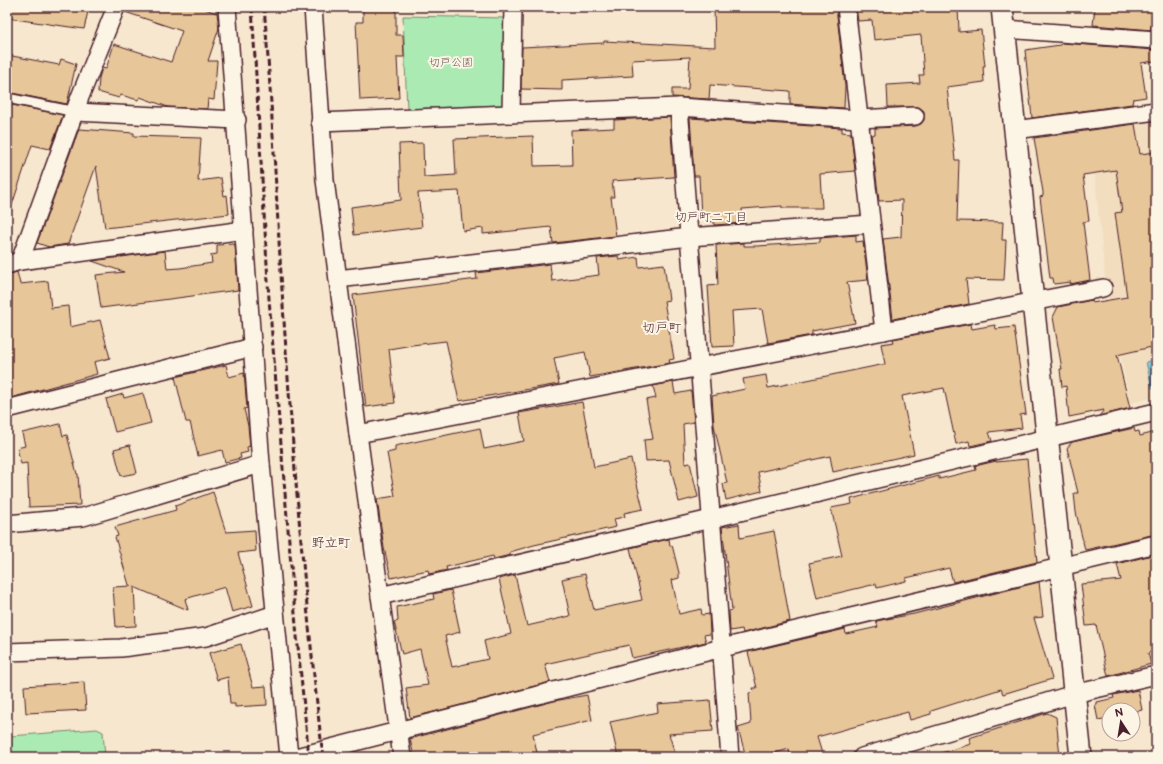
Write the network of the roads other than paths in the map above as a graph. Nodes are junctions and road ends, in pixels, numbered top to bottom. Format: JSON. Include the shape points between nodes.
{"nodes":[{"id":1,"x":116,"y":7,"type":"edge"},
{"id":2,"x":227,"y":7,"type":"edge"},
{"id":3,"x":313,"y":7,"type":"edge"},
{"id":4,"x":513,"y":7,"type":"edge"},
{"id":5,"x":846,"y":7,"type":"edge"},
{"id":6,"x":1002,"y":7,"type":"edge"},
{"id":7,"x":1004,"y":29,"type":"junction"},
{"id":8,"x":1156,"y":40,"type":"edge"},
{"id":9,"x":7,"y":98,"type":"edge"},
{"id":10,"x":679,"y":107,"type":"junction"},
{"id":11,"x":1156,"y":111,"type":"edge"},
{"id":12,"x":76,"y":112,"type":"junction"},
{"id":13,"x":511,"y":114,"type":"junction"},
{"id":14,"x":916,"y":116,"type":"dead end"},
{"id":15,"x":859,"y":118,"type":"junction"},
{"id":16,"x":236,"y":120,"type":"junction"},
{"id":17,"x":320,"y":122,"type":"junction"},
{"id":18,"x":1015,"y":130,"type":"junction"},
{"id":19,"x":871,"y":224,"type":"junction"},
{"id":20,"x":244,"y":230,"type":"junction"},
{"id":21,"x":689,"y":237,"type":"junction"},
{"id":22,"x":13,"y":263,"type":"edge"},
{"id":23,"x":338,"y":279,"type":"junction"},
{"id":24,"x":1103,"y":288,"type":"dead end"},
{"id":25,"x":1033,"y":302,"type":"junction"},
{"id":26,"x":884,"y":331,"type":"junction"},
{"id":27,"x":253,"y":347,"type":"junction"},
{"id":28,"x":699,"y":367,"type":"junction"},
{"id":29,"x":7,"y":409,"type":"edge"},
{"id":30,"x":1156,"y":412,"type":"edge"},
{"id":31,"x":358,"y":434,"type":"junction"},
{"id":32,"x":1046,"y":438,"type":"junction"},
{"id":33,"x":261,"y":464,"type":"junction"},
{"id":34,"x":712,"y":519,"type":"junction"},
{"id":35,"x":7,"y":524,"type":"edge"},
{"id":36,"x":1156,"y":544,"type":"edge"},
{"id":37,"x":1060,"y":567,"type":"junction"},
{"id":38,"x":380,"y":596,"type":"junction"},
{"id":39,"x":275,"y":614,"type":"junction"},
{"id":40,"x":722,"y":648,"type":"junction"},
{"id":41,"x":7,"y":652,"type":"edge"},
{"id":42,"x":1156,"y":675,"type":"edge"},
{"id":43,"x":1074,"y":694,"type":"junction"},
{"id":44,"x":398,"y":730,"type":"junction"},
{"id":45,"x":288,"y":757,"type":"edge"},
{"id":46,"x":296,"y":757,"type":"edge"},
{"id":47,"x":402,"y":757,"type":"edge"},
{"id":48,"x":730,"y":757,"type":"edge"},
{"id":49,"x":862,"y":757,"type":"edge"},
{"id":50,"x":1081,"y":757,"type":"edge"}],
"edges":[{"from":1,"to":12,"type":"street"},
{"from":2,"to":16,"type":"street"},
{"from":3,"to":17,"type":"street"},
{"from":4,"to":13,"type":"street"},
{"from":5,"to":15,"type":"street"},
{"from":6,"to":7,"type":"street"},
{"from":7,"to":8,"type":"street"},
{"from":7,"to":18,"type":"street"},
{"from":9,"to":12,"type":"lane"},
{"from":10,"to":13,"type":"street"},
{"from":10,"to":15,"type":"street"},
{"from":10,"to":21,"type":"street"},
{"from":11,"to":18,"type":"street"},
{"from":12,"to":16,"type":"street"},
{"from":12,"to":22,"type":"street"},
{"from":13,"to":17,"type":"street"},
{"from":14,"to":15,"type":"street"},
{"from":15,"to":19,"type":"street"},
{"from":16,"to":20,"type":"street"},
{"from":17,"to":23,"type":"street"},
{"from":18,"to":25,"type":"street"},
{"from":19,"to":21,"type":"street"},
{"from":19,"to":26,"type":"street"},
{"from":20,"to":22,"type":"street"},
{"from":20,"to":27,"type":"street"},
{"from":21,"to":23,"type":"street"},
{"from":21,"to":28,"type":"street"},
{"from":23,"to":31,"type":"street"},
{"from":24,"to":25,"type":"street"},
{"from":25,"to":26,"type":"street"},
{"from":25,"to":32,"type":"street"},
{"from":26,"to":28,"type":"street"},
{"from":27,"to":29,"type":"street"},
{"from":27,"to":33,"type":"street"},
{"from":28,"to":31,"type":"street"},
{"from":28,"to":34,"type":"street"},
{"from":30,"to":32,"type":"street"},
{"from":31,"to":38,"type":"street"},
{"from":32,"to":34,"type":"street"},
{"from":32,"to":37,"type":"street"},
{"from":33,"to":35,"type":"street","via":[[84,517]]},
{"from":33,"to":39,"type":"street"},
{"from":34,"to":38,"type":"street"},
{"from":34,"to":40,"type":"street"},
{"from":36,"to":37,"type":"street"},
{"from":37,"to":40,"type":"street"},
{"from":37,"to":43,"type":"street"},
{"from":38,"to":44,"type":"street"},
{"from":39,"to":41,"type":"street","via":[[206,637],[121,648]]},
{"from":39,"to":45,"type":"street"},
{"from":40,"to":44,"type":"street"},
{"from":40,"to":48,"type":"street"},
{"from":42,"to":43,"type":"street"},
{"from":43,"to":49,"type":"street"},
{"from":43,"to":50,"type":"street"},
{"from":44,"to":46,"type":"street"},
{"from":44,"to":47,"type":"street"}]}
